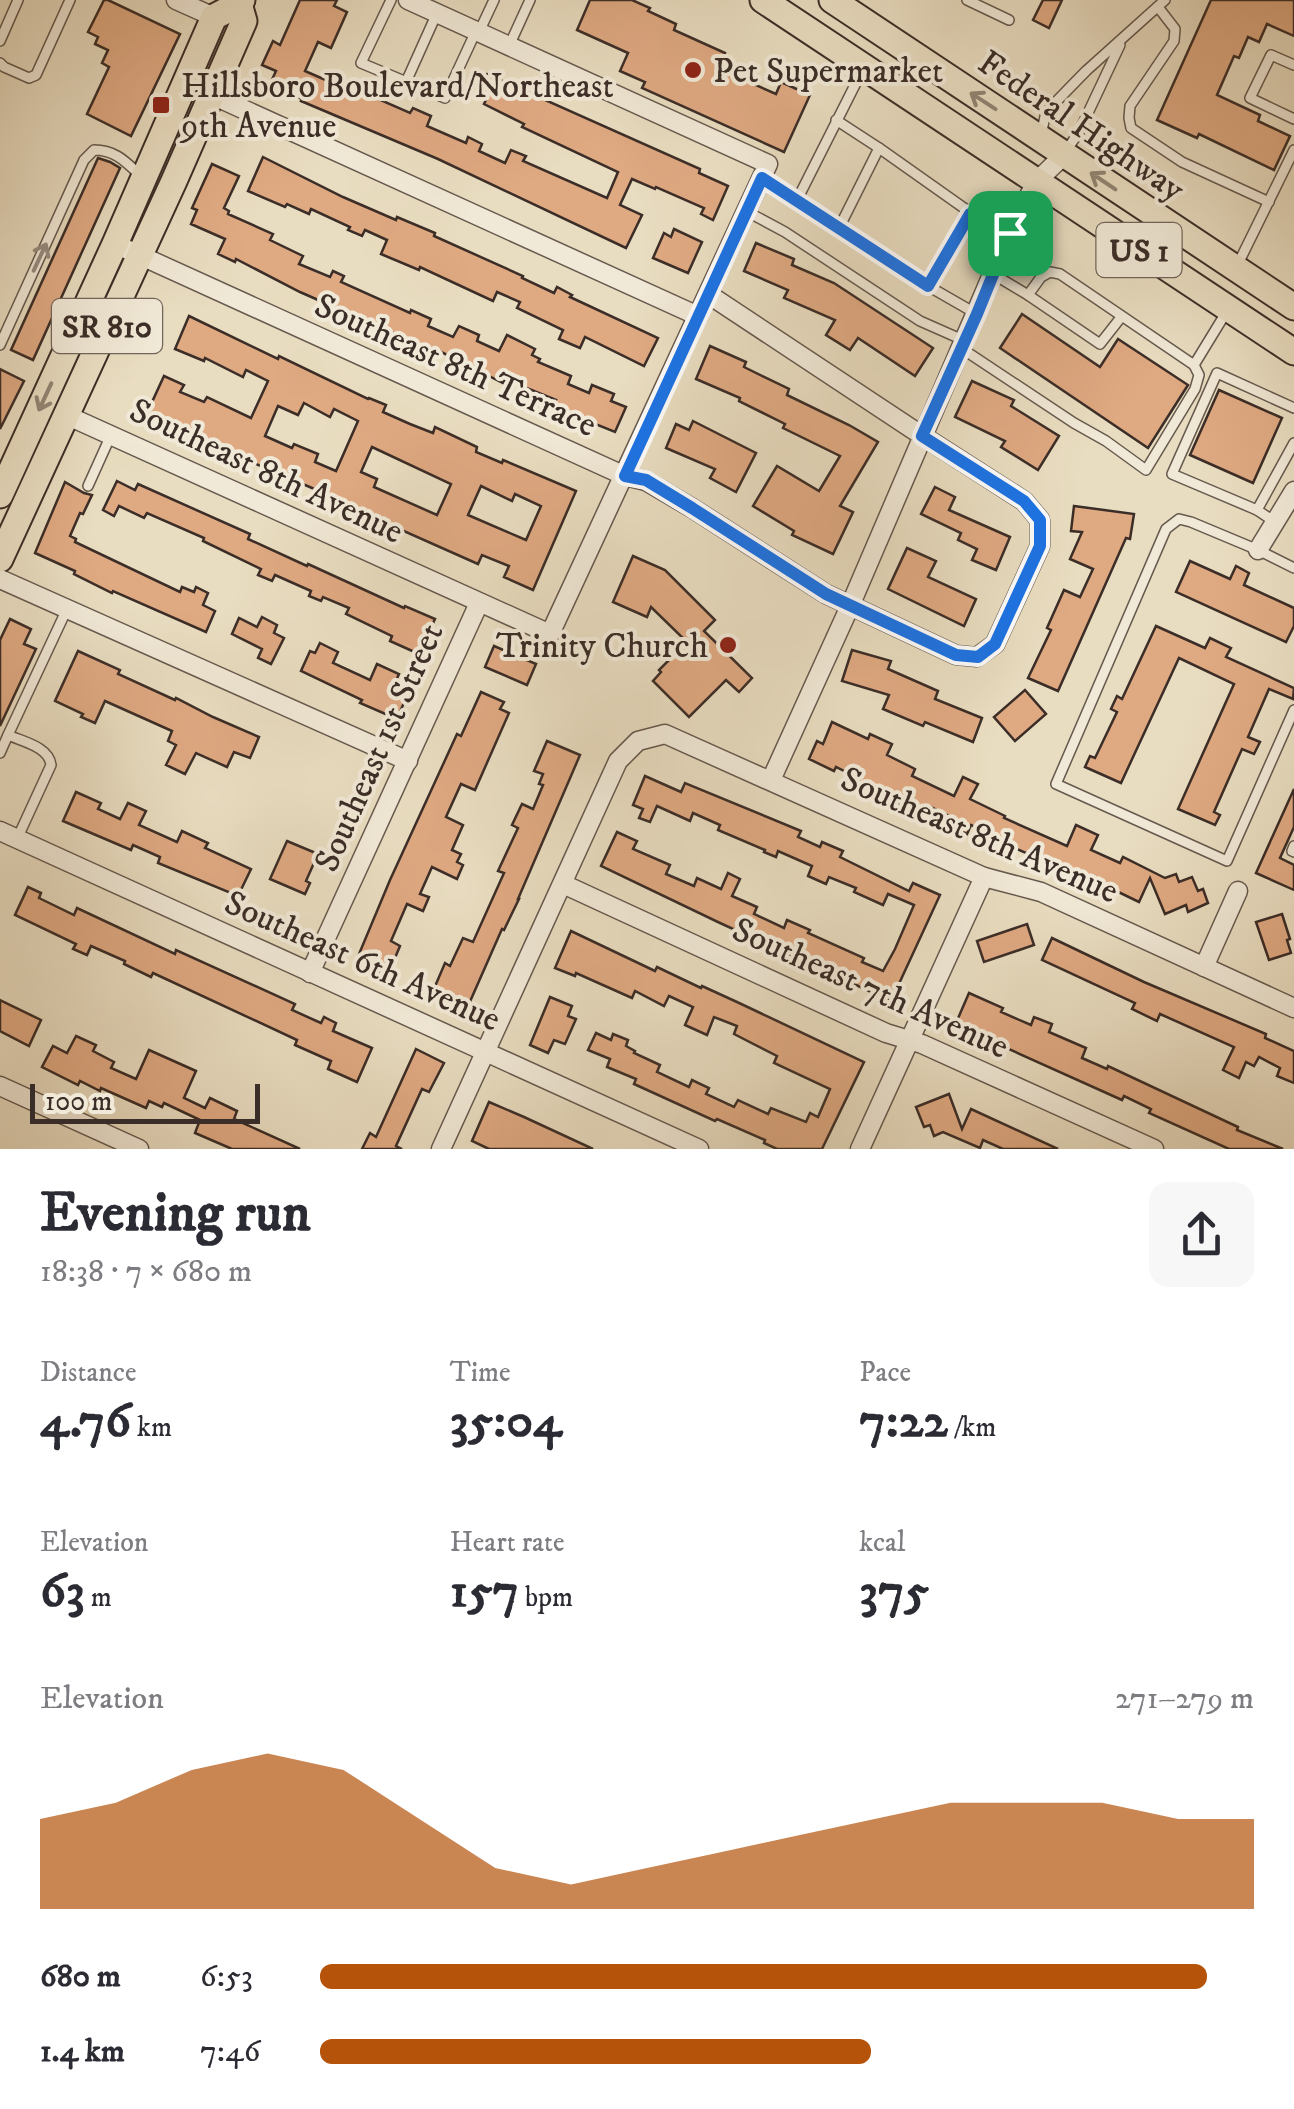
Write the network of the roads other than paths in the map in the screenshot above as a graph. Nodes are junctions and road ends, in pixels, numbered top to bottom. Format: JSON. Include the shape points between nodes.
{"nodes":[{"id":1,"x":18,"y":0,"type":"edge"},
{"id":2,"x":70,"y":0,"type":"edge"},
{"id":3,"x":176,"y":0,"type":"edge"},
{"id":4,"x":391,"y":0,"type":"edge"},
{"id":5,"x":408,"y":0,"type":"edge"},
{"id":6,"x":494,"y":0,"type":"edge"},
{"id":7,"x":530,"y":0,"type":"edge"},
{"id":8,"x":763,"y":0,"type":"edge"},
{"id":9,"x":832,"y":0,"type":"edge"},
{"id":10,"x":967,"y":0,"type":"edge"},
{"id":11,"x":241,"y":2,"type":"edge"},
{"id":12,"x":1162,"y":4,"type":"edge"},
{"id":13,"x":438,"y":13,"type":"junction"},
{"id":14,"x":214,"y":18,"type":"junction"},
{"id":15,"x":1008,"y":20,"type":"dead end"},
{"id":16,"x":478,"y":32,"type":"junction"},
{"id":17,"x":0,"y":40,"type":"edge"},
{"id":18,"x":1121,"y":42,"type":"junction"},
{"id":19,"x":509,"y":46,"type":"junction"},
{"id":20,"x":0,"y":63,"type":"edge"},
{"id":21,"x":1294,"y":65,"type":"edge"},
{"id":22,"x":864,"y":67,"type":"junction"},
{"id":23,"x":406,"y":82,"type":"junction"},
{"id":24,"x":212,"y":95,"type":"junction"},
{"id":25,"x":1294,"y":119,"type":"edge"},
{"id":26,"x":836,"y":120,"type":"junction"},
{"id":27,"x":1041,"y":139,"type":"junction"},
{"id":28,"x":878,"y":148,"type":"junction"},
{"id":29,"x":1294,"y":150,"type":"edge"},
{"id":30,"x":1064,"y":155,"type":"junction"},
{"id":31,"x":765,"y":171,"type":"junction"},
{"id":32,"x":144,"y":179,"type":"junction"},
{"id":33,"x":1036,"y":182,"type":"junction"},
{"id":34,"x":797,"y":200,"type":"junction"},
{"id":35,"x":1269,"y":202,"type":"junction"},
{"id":36,"x":746,"y":211,"type":"junction"},
{"id":37,"x":970,"y":214,"type":"junction"},
{"id":38,"x":838,"y":228,"type":"junction"},
{"id":39,"x":1010,"y":233,"type":"junction"},
{"id":40,"x":115,"y":244,"type":"junction"},
{"id":41,"x":139,"y":256,"type":"junction"},
{"id":42,"x":1236,"y":269,"type":"junction"},
{"id":43,"x":993,"y":274,"type":"junction"},
{"id":44,"x":928,"y":286,"type":"junction"},
{"id":45,"x":708,"y":294,"type":"junction"},
{"id":46,"x":1028,"y":295,"type":"junction"},
{"id":47,"x":1294,"y":307,"type":"edge"},
{"id":48,"x":1228,"y":308,"type":"junction"},
{"id":49,"x":977,"y":314,"type":"junction"},
{"id":50,"x":698,"y":316,"type":"junction"},
{"id":51,"x":1122,"y":316,"type":"junction"},
{"id":52,"x":963,"y":344,"type":"junction"},
{"id":53,"x":0,"y":346,"type":"edge"},
{"id":54,"x":1294,"y":352,"type":"edge"},
{"id":55,"x":1194,"y":366,"type":"junction"},
{"id":56,"x":1294,"y":408,"type":"edge"},
{"id":57,"x":66,"y":415,"type":"junction"},
{"id":58,"x":111,"y":435,"type":"junction"},
{"id":59,"x":922,"y":436,"type":"junction"},
{"id":60,"x":1294,"y":443,"type":"edge"},
{"id":61,"x":625,"y":476,"type":"junction"},
{"id":62,"x":2,"y":484,"type":"edge"},
{"id":63,"x":88,"y":486,"type":"dead end"},
{"id":64,"x":1294,"y":492,"type":"edge"},
{"id":65,"x":1257,"y":510,"type":"junction"},
{"id":66,"x":17,"y":521,"type":"junction"},
{"id":67,"x":1275,"y":522,"type":"junction"},
{"id":68,"x":1258,"y":550,"type":"junction"},
{"id":69,"x":0,"y":559,"type":"edge"},
{"id":70,"x":1294,"y":568,"type":"edge"},
{"id":71,"x":0,"y":579,"type":"edge"},
{"id":72,"x":479,"y":603,"type":"junction"},
{"id":73,"x":850,"y":606,"type":"junction"},
{"id":74,"x":67,"y":609,"type":"junction"},
{"id":75,"x":1294,"y":710,"type":"edge"},
{"id":76,"x":8,"y":735,"type":"junction"},
{"id":77,"x":0,"y":754,"type":"edge"},
{"id":78,"x":408,"y":760,"type":"junction"},
{"id":79,"x":770,"y":780,"type":"junction"},
{"id":80,"x":9,"y":835,"type":"edge"},
{"id":81,"x":984,"y":876,"type":"junction"},
{"id":82,"x":563,"y":884,"type":"junction"},
{"id":83,"x":1238,"y":891,"type":"dead end"},
{"id":84,"x":1204,"y":967,"type":"junction"},
{"id":85,"x":310,"y":973,"type":"junction"},
{"id":86,"x":1294,"y":1008,"type":"edge"},
{"id":87,"x":908,"y":1041,"type":"junction"},
{"id":88,"x":486,"y":1052,"type":"junction"},
{"id":89,"x":0,"y":1086,"type":"edge"},
{"id":90,"x":138,"y":1149,"type":"edge"},
{"id":91,"x":441,"y":1149,"type":"edge"},
{"id":92,"x":699,"y":1149,"type":"edge"},
{"id":93,"x":860,"y":1149,"type":"edge"},
{"id":94,"x":1154,"y":1149,"type":"edge"}],
"edges":[{"from":1,"to":17,"type":"lane"},
{"from":2,"to":20,"type":"lane","via":[[36,75],[29,78]]},
{"from":3,"to":14,"type":"street"},
{"from":4,"to":23,"type":"lane","via":[[362,62]]},
{"from":5,"to":13,"type":"street"},
{"from":6,"to":16,"type":"lane"},
{"from":7,"to":19,"type":"lane"},
{"from":8,"to":22,"type":"main road","name":"Federal Highway","number":"US 1"},
{"from":27,"to":9,"type":"main road","name":"Federal Highway","number":"US 1","one_way":true},
{"from":10,"to":15,"type":"lane"},
{"from":11,"to":14,"type":"main road","number":"SR 810"},
{"from":11,"to":24,"type":"main road","number":"SR 810","via":[[244,22]]},
{"from":12,"to":18,"type":"lane"},
{"from":12,"to":35,"type":"lane","via":[[1176,30],[1174,40],[1130,106],[1131,128],[1182,162]]},
{"from":13,"to":16,"type":"street"},
{"from":13,"to":23,"type":"lane"},
{"from":14,"to":32,"type":"main road","number":"SR 810"},
{"from":16,"to":19,"type":"street"},
{"from":16,"to":23,"type":"lane","via":[[445,98]]},
{"from":18,"to":27,"type":"lane","via":[[1046,112]]},
{"from":18,"to":30,"type":"lane"},
{"from":19,"to":31,"type":"street"},
{"from":21,"to":25,"type":"lane","via":[[1270,55],[1250,98]]},
{"from":22,"to":26,"type":"lane"},
{"from":22,"to":33,"type":"main road","name":"Federal Highway","number":"US 1"},
{"from":24,"to":41,"type":"main road","number":"SR 810"},
{"from":24,"to":50,"type":"street"},
{"from":26,"to":28,"type":"lane"},
{"from":26,"to":34,"type":"lane"},
{"from":27,"to":30,"type":"main road","name":"Federal Highway","number":"US 1"},
{"from":27,"to":33,"type":"street"},
{"from":28,"to":37,"type":"lane"},
{"from":28,"to":38,"type":"lane"},
{"from":29,"to":35,"type":"lane"},
{"from":30,"to":33,"type":"street"},
{"from":42,"to":30,"type":"main road","name":"Federal Highway","number":"US 1","one_way":true},
{"from":31,"to":34,"type":"lane"},
{"from":31,"to":36,"type":"street"},
{"from":32,"to":40,"type":"main road","number":"SR 810"},
{"from":53,"to":32,"type":"lane","one_way":true,"via":[[84,160],[94,150],[116,154]]},
{"from":33,"to":39,"type":"street"},
{"from":33,"to":48,"type":"main road","name":"Federal Highway","number":"US 1"},
{"from":34,"to":38,"type":"lane"},
{"from":35,"to":42,"type":"lane"},
{"from":36,"to":45,"type":"street"},
{"from":36,"to":52,"type":"lane"},
{"from":37,"to":39,"type":"lane"},
{"from":37,"to":44,"type":"lane"},
{"from":38,"to":44,"type":"lane"},
{"from":39,"to":43,"type":"street"},
{"from":40,"to":41,"type":"street","name":"Southeast 8th Terrace"},
{"from":40,"to":62,"type":"main road","number":"SR 810","one_way":true},
{"from":41,"to":57,"type":"main road","number":"SR 810"},
{"from":41,"to":61,"type":"street","name":"Southeast 8th Terrace"},
{"from":42,"to":47,"type":"main road","name":"Federal Highway","number":"US 1"},
{"from":43,"to":46,"type":"lane"},
{"from":43,"to":49,"type":"street"},
{"from":44,"to":49,"type":"lane"},
{"from":45,"to":50,"type":"street"},
{"from":45,"to":59,"type":"street"},
{"from":46,"to":51,"type":"lane","via":[[1041,277],[1060,274]]},
{"from":46,"to":51,"type":"lane","via":[[1100,344]]},
{"from":48,"to":54,"type":"main road","name":"Federal Highway","number":"US 1"},
{"from":48,"to":55,"type":"lane"},
{"from":49,"to":52,"type":"street"},
{"from":50,"to":61,"type":"street"},
{"from":51,"to":55,"type":"lane"},
{"from":52,"to":55,"type":"lane","via":[[1146,470],[1195,389]]},
{"from":52,"to":59,"type":"street"},
{"from":56,"to":65,"type":"lane","via":[[1217,373],[1172,474]]},
{"from":57,"to":58,"type":"street","name":"Southeast 8th Avenue"},
{"from":57,"to":66,"type":"main road","number":"SR 810"},
{"from":58,"to":63,"type":"lane"},
{"from":58,"to":72,"type":"street","name":"Southeast 8th Avenue"},
{"from":59,"to":73,"type":"street"},
{"from":59,"to":73,"type":"street","name":"Southeast 8th Terrace","via":[[1024,501],[1040,520],[1040,546],[995,644],[978,657],[956,655]]},
{"from":60,"to":65,"type":"lane"},
{"from":61,"to":72,"type":"street","name":"Southeast 8th Avenue","via":[[550,634]]},
{"from":61,"to":73,"type":"street","name":"Southeast 8th Terrace","via":[[646,480]]},
{"from":62,"to":66,"type":"main road","via":[[16,494]]},
{"from":64,"to":67,"type":"street"},
{"from":65,"to":67,"type":"lane"},
{"from":66,"to":69,"type":"main road","number":"SR 810"},
{"from":67,"to":68,"type":"street"},
{"from":68,"to":70,"type":"lane"},
{"from":68,"to":75,"type":"lane","via":[[1179,519],[1166,529],[1056,784],[1227,861]]},
{"from":71,"to":74,"type":"street"},
{"from":72,"to":78,"type":"street","name":"Southeast 1st Street"},
{"from":73,"to":79,"type":"street"},
{"from":74,"to":76,"type":"lane"},
{"from":74,"to":78,"type":"street"},
{"from":76,"to":77,"type":"lane"},
{"from":76,"to":80,"type":"lane","via":[[44,751],[52,766]]},
{"from":78,"to":85,"type":"street","name":"Southeast 1st Street"},
{"from":79,"to":81,"type":"street","name":"Southeast 8th Avenue"},
{"from":79,"to":82,"type":"street","name":"Southeast 8th Avenue","via":[[666,734],[638,741],[618,761]]},
{"from":80,"to":85,"type":"street","name":"Southeast 6th Avenue"},
{"from":81,"to":84,"type":"street","name":"Southeast 8th Avenue","via":[[1040,892]]},
{"from":81,"to":87,"type":"street"},
{"from":82,"to":87,"type":"street","name":"Southeast 7th Avenue"},
{"from":82,"to":88,"type":"street"},
{"from":83,"to":84,"type":"street"},
{"from":84,"to":86,"type":"street","name":"Southeast 8th Avenue"},
{"from":85,"to":88,"type":"street","name":"Southeast 6th Avenue"},
{"from":87,"to":93,"type":"street"},
{"from":87,"to":94,"type":"street","name":"Southeast 7th Avenue"},
{"from":88,"to":91,"type":"street"},
{"from":88,"to":92,"type":"street","name":"Southeast 6th Avenue"},
{"from":89,"to":90,"type":"street"}]}
